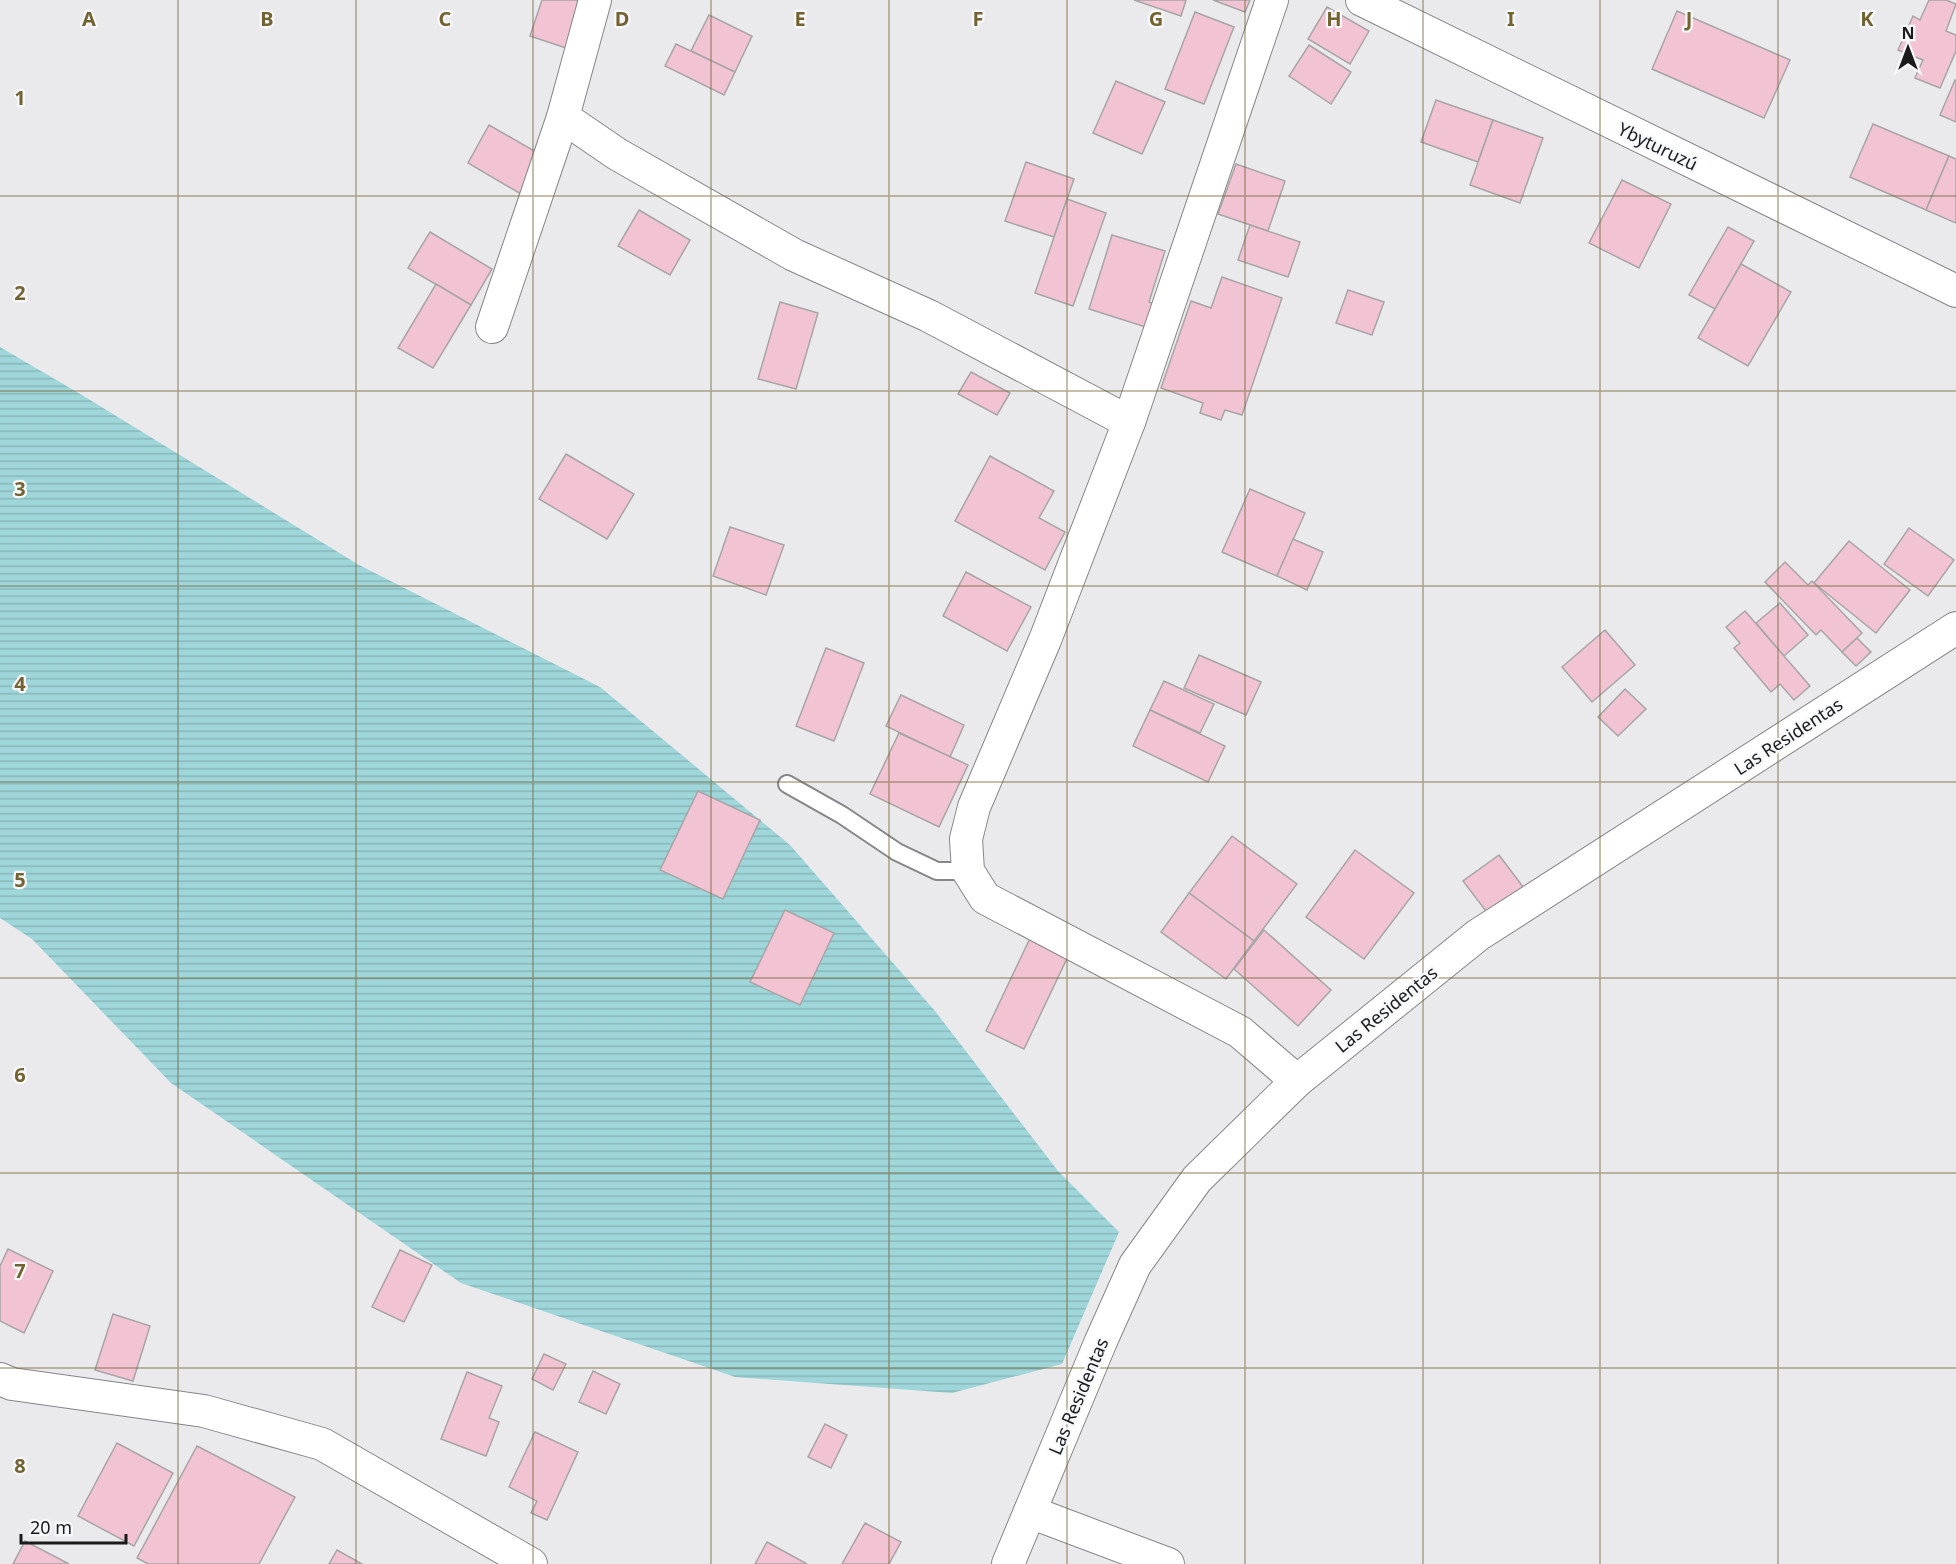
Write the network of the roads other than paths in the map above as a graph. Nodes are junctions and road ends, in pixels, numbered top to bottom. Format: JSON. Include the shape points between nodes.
{"nodes":[{"id":1,"x":595,"y":0,"type":"edge"},
{"id":2,"x":1272,"y":0,"type":"edge"},
{"id":3,"x":1362,"y":0,"type":"edge"},
{"id":4,"x":563,"y":117,"type":"junction"},
{"id":5,"x":1956,"y":291,"type":"edge"},
{"id":6,"x":492,"y":327,"type":"dead end"},
{"id":7,"x":1129,"y":422,"type":"junction"},
{"id":8,"x":1956,"y":628,"type":"edge"},
{"id":9,"x":787,"y":784,"type":"dead end"},
{"id":10,"x":969,"y":871,"type":"junction"},
{"id":11,"x":1297,"y":1081,"type":"junction"},
{"id":12,"x":0,"y":1379,"type":"edge"},
{"id":13,"x":1030,"y":1512,"type":"junction"},
{"id":14,"x":531,"y":1564,"type":"edge"},
{"id":15,"x":1008,"y":1564,"type":"edge"},
{"id":16,"x":1168,"y":1564,"type":"edge"}],
"edges":[{"from":1,"to":4,"type":"street"},
{"from":2,"to":7,"type":"street"},
{"from":3,"to":5,"type":"street","name":"Ybyturuzú"},
{"from":4,"to":6,"type":"street"},
{"from":4,"to":7,"type":"street","via":[[617,154],[794,255],[929,316]]},
{"from":7,"to":10,"type":"street","via":[[1045,640],[974,807],[966,839]]},
{"from":8,"to":11,"type":"street","name":"Las Residentas","via":[[1478,935]]},
{"from":9,"to":10,"type":"lane","via":[[842,814],[897,852],[937,871]]},
{"from":10,"to":11,"type":"street","via":[[985,898],[1240,1032]]},
{"from":11,"to":13,"type":"street","name":"Las Residentas","via":[[1197,1179],[1135,1265]]},
{"from":12,"to":14,"type":"street","via":[[12,1384],[204,1411],[322,1444]]},
{"from":13,"to":15,"type":"street","name":"Las Residentas"},
{"from":13,"to":16,"type":"street"}]}
